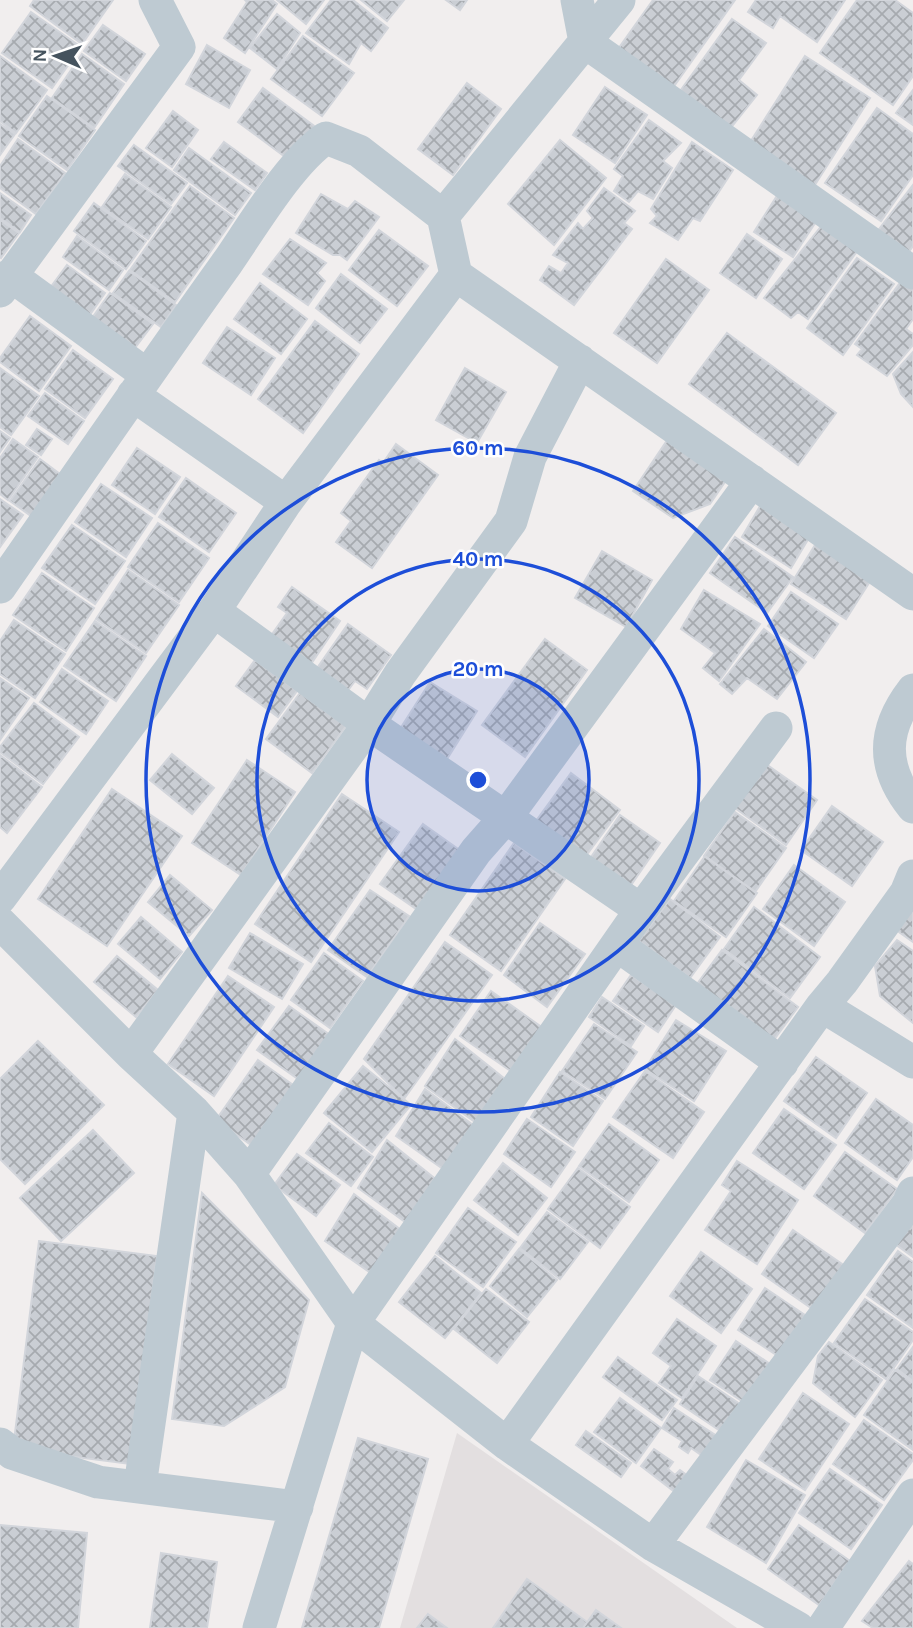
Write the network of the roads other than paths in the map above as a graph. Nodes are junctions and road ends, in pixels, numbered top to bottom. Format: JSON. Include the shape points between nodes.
{"nodes":[{"id":1,"x":155,"y":0,"type":"edge"},
{"id":2,"x":577,"y":0,"type":"edge"},
{"id":3,"x":620,"y":0,"type":"edge"},
{"id":4,"x":585,"y":43,"type":"junction"},
{"id":5,"x":443,"y":216,"type":"junction"},
{"id":6,"x":913,"y":273,"type":"edge"},
{"id":7,"x":456,"y":275,"type":"junction"},
{"id":8,"x":5,"y":283,"type":"edge"},
{"id":9,"x":580,"y":361,"type":"junction"},
{"id":10,"x":140,"y":385,"type":"junction"},
{"id":11,"x":752,"y":481,"type":"junction"},
{"id":12,"x":286,"y":502,"type":"junction"},
{"id":13,"x":0,"y":587,"type":"edge"},
{"id":14,"x":913,"y":594,"type":"edge"},
{"id":15,"x":214,"y":611,"type":"junction"},
{"id":16,"x":913,"y":690,"type":"edge"},
{"id":17,"x":369,"y":724,"type":"junction"},
{"id":18,"x":776,"y":728,"type":"dead end"},
{"id":19,"x":913,"y":807,"type":"edge"},
{"id":20,"x":506,"y":817,"type":"junction"},
{"id":21,"x":913,"y":876,"type":"edge"},
{"id":22,"x":0,"y":898,"type":"edge"},
{"id":23,"x":641,"y":910,"type":"junction"},
{"id":24,"x":0,"y":923,"type":"edge"},
{"id":25,"x":617,"y":945,"type":"junction"},
{"id":26,"x":822,"y":1006,"type":"junction"},
{"id":27,"x":131,"y":1054,"type":"junction"},
{"id":28,"x":913,"y":1062,"type":"edge"},
{"id":29,"x":782,"y":1063,"type":"junction"},
{"id":30,"x":194,"y":1112,"type":"junction"},
{"id":31,"x":249,"y":1174,"type":"junction"},
{"id":32,"x":913,"y":1193,"type":"edge"},
{"id":33,"x":353,"y":1323,"type":"junction"},
{"id":34,"x":0,"y":1444,"type":"edge"},
{"id":35,"x":508,"y":1444,"type":"junction"},
{"id":36,"x":140,"y":1486,"type":"junction"},
{"id":37,"x":913,"y":1495,"type":"edge"},
{"id":38,"x":297,"y":1507,"type":"junction"},
{"id":39,"x":653,"y":1545,"type":"junction"},
{"id":40,"x":259,"y":1628,"type":"edge"},
{"id":41,"x":798,"y":1628,"type":"edge"},
{"id":42,"x":823,"y":1628,"type":"edge"}],
"edges":[{"from":1,"to":8,"type":"street","via":[[178,47]]},
{"from":2,"to":4,"type":"street"},
{"from":3,"to":4,"type":"street"},
{"from":4,"to":5,"type":"street"},
{"from":4,"to":6,"type":"street"},
{"from":5,"to":7,"type":"street"},
{"from":5,"to":10,"type":"street","via":[[359,151],[326,138],[310,149]]},
{"from":7,"to":9,"type":"street"},
{"from":7,"to":12,"type":"street"},
{"from":8,"to":10,"type":"street"},
{"from":9,"to":11,"type":"street"},
{"from":9,"to":17,"type":"street","via":[[530,457],[511,522]]},
{"from":10,"to":12,"type":"street"},
{"from":10,"to":13,"type":"street"},
{"from":11,"to":14,"type":"street"},
{"from":11,"to":20,"type":"street"},
{"from":12,"to":15,"type":"street"},
{"from":15,"to":17,"type":"street"},
{"from":15,"to":22,"type":"street"},
{"from":16,"to":19,"type":"street","via":[[893,723],[889,746],[894,778]]},
{"from":17,"to":20,"type":"street"},
{"from":17,"to":27,"type":"street"},
{"from":18,"to":23,"type":"street"},
{"from":20,"to":23,"type":"street"},
{"from":20,"to":31,"type":"street","via":[[476,851]]},
{"from":21,"to":26,"type":"street","via":[[906,893]]},
{"from":23,"to":25,"type":"street"},
{"from":24,"to":27,"type":"street"},
{"from":25,"to":29,"type":"street"},
{"from":25,"to":33,"type":"street"},
{"from":26,"to":28,"type":"street"},
{"from":26,"to":29,"type":"street"},
{"from":27,"to":30,"type":"street"},
{"from":29,"to":35,"type":"street"},
{"from":30,"to":31,"type":"street"},
{"from":30,"to":36,"type":"street"},
{"from":31,"to":33,"type":"street"},
{"from":32,"to":39,"type":"street"},
{"from":33,"to":35,"type":"street"},
{"from":33,"to":38,"type":"street"},
{"from":34,"to":36,"type":"street","via":[[12,1453],[98,1482]]},
{"from":35,"to":39,"type":"street"},
{"from":36,"to":38,"type":"street"},
{"from":37,"to":42,"type":"street"},
{"from":38,"to":40,"type":"street"},
{"from":39,"to":41,"type":"street"}]}
